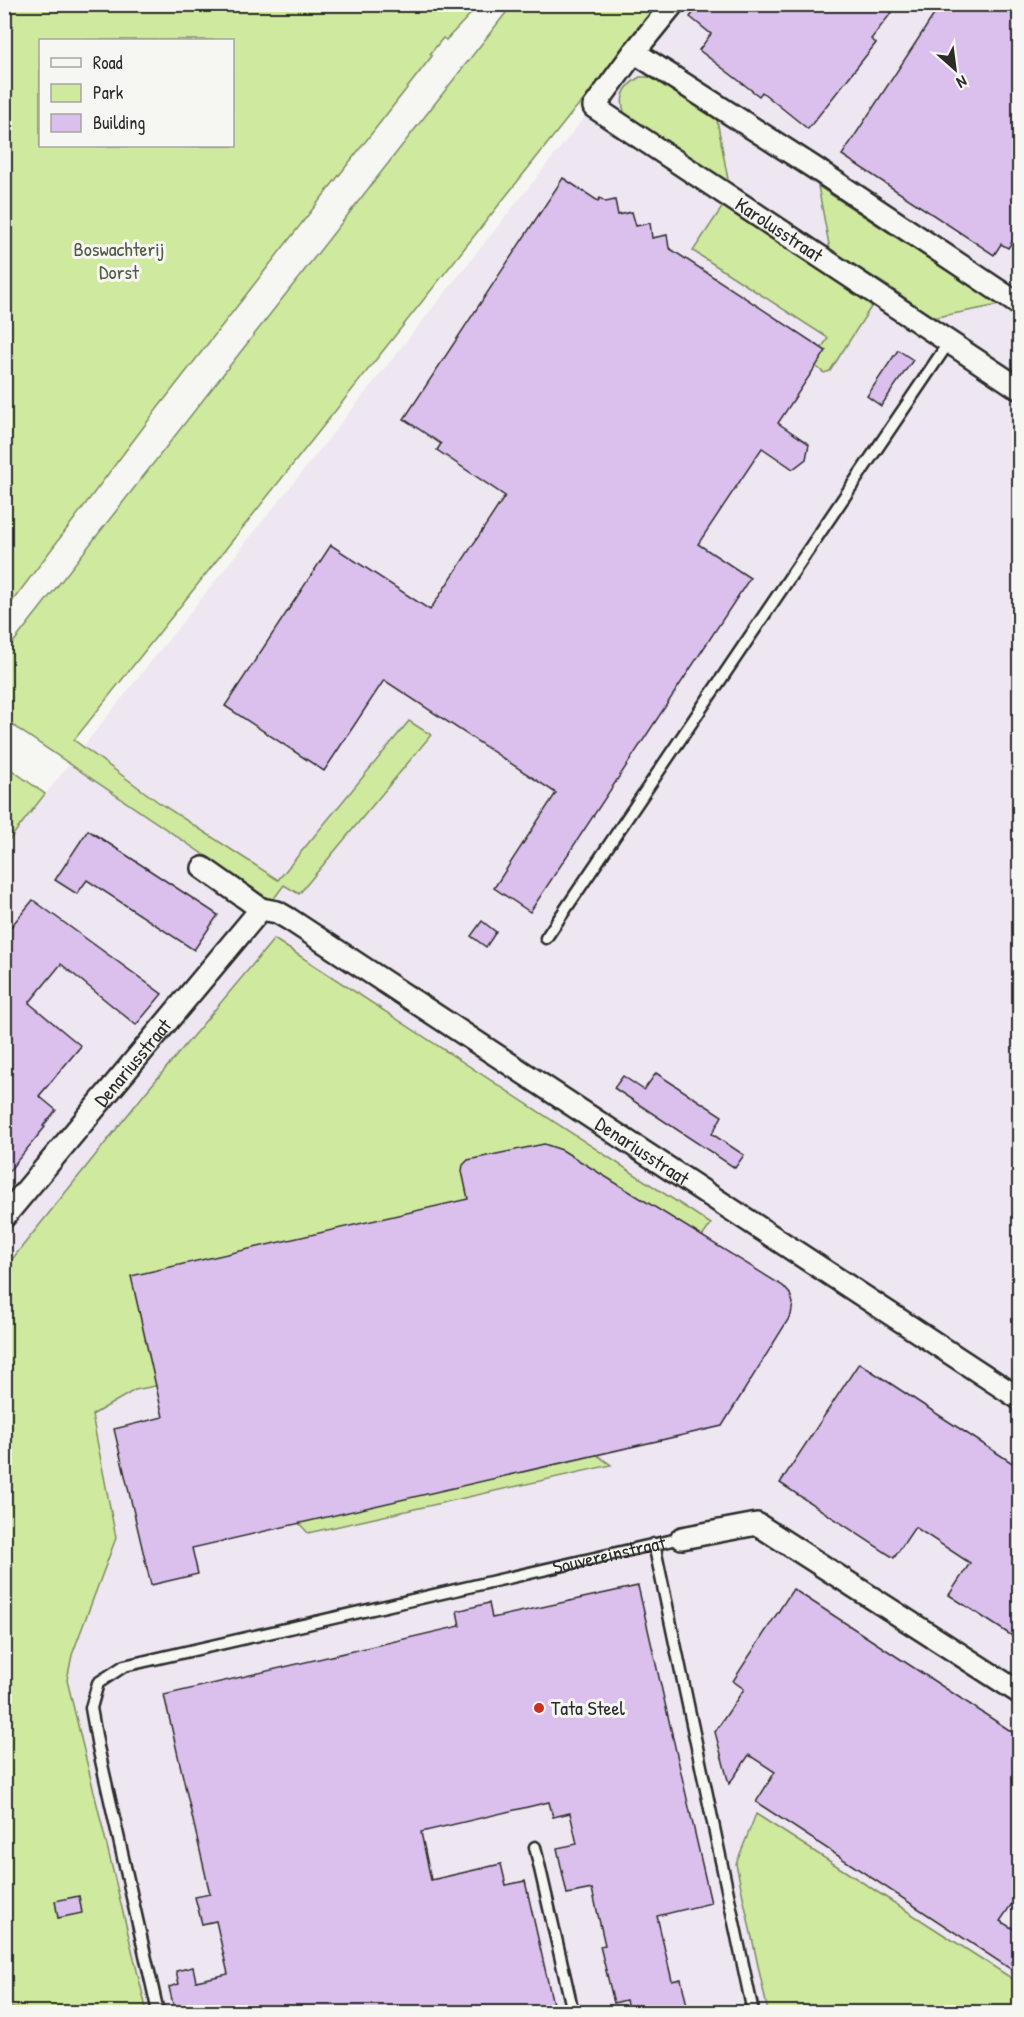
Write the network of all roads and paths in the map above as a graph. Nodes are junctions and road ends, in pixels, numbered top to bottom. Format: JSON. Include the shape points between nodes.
{"nodes":[{"id":1,"x":673,"y":4,"type":"edge"},
{"id":2,"x":634,"y":52,"type":"junction"},
{"id":3,"x":1020,"y":304,"type":"edge"},
{"id":4,"x":949,"y":342,"type":"junction"},
{"id":5,"x":1020,"y":389,"type":"edge"},
{"id":6,"x":203,"y":868,"type":"dead end"},
{"id":7,"x":261,"y":909,"type":"junction"},
{"id":8,"x":546,"y":938,"type":"dead end"},
{"id":9,"x":4,"y":1216,"type":"edge"},
{"id":10,"x":1020,"y":1399,"type":"edge"},
{"id":11,"x":682,"y":1538,"type":"joint"},
{"id":12,"x":654,"y":1544,"type":"junction"},
{"id":13,"x":1020,"y":1693,"type":"edge"},
{"id":14,"x":535,"y":1846,"type":"dead end"},
{"id":15,"x":158,"y":2013,"type":"edge"},
{"id":16,"x":573,"y":2013,"type":"edge"},
{"id":17,"x":753,"y":2013,"type":"edge"}],
"edges":[{"from":1,"to":2,"type":"street","name":"Karolusstraat"},
{"from":2,"to":3,"type":"street"},
{"from":2,"to":4,"type":"street","name":"Karolusstraat","via":[[594,106]]},
{"from":4,"to":5,"type":"street","name":"Karolusstraat"},
{"from":4,"to":8,"type":"lane"},
{"from":6,"to":7,"type":"street","name":"Denariusstraat"},
{"from":7,"to":9,"type":"street","name":"Denariusstraat"},
{"from":7,"to":10,"type":"street","name":"Denariusstraat","via":[[289,919]]},
{"from":11,"to":12,"type":"lane","name":"Souvereinstraat"},
{"from":11,"to":13,"type":"street","name":"Souvereinstraat","via":[[757,1524]]},
{"from":12,"to":15,"type":"lane","name":"Souvereinstraat","via":[[124,1666],[98,1683],[91,1708],[98,1747]]},
{"from":12,"to":17,"type":"lane"},
{"from":14,"to":16,"type":"lane"}]}
